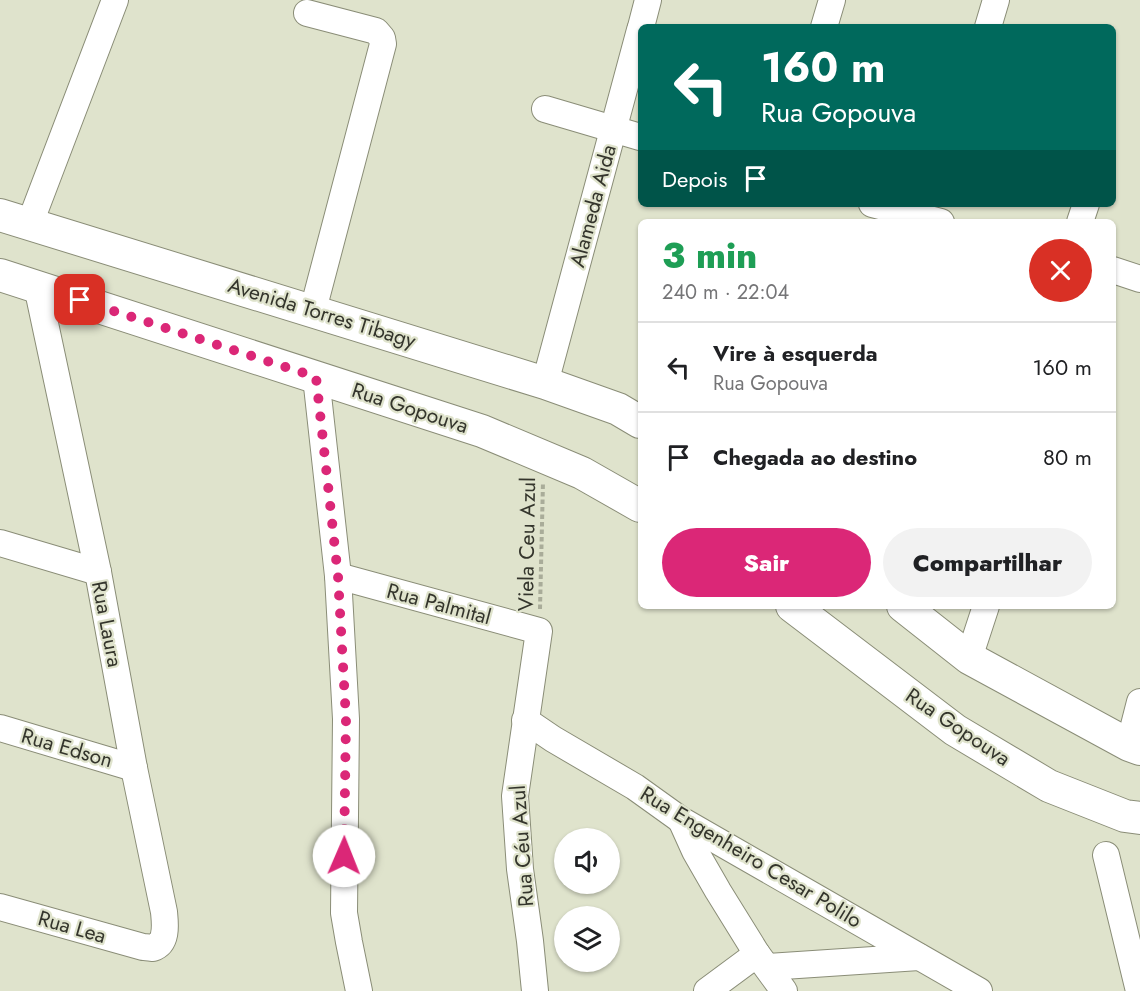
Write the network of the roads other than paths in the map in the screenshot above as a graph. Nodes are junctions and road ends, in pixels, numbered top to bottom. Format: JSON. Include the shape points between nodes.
{"nodes":[{"id":1,"x":115,"y":0,"type":"edge"},
{"id":2,"x":648,"y":0,"type":"edge"},
{"id":3,"x":832,"y":0,"type":"edge"},
{"id":4,"x":996,"y":0,"type":"edge"},
{"id":5,"x":307,"y":12,"type":"dead end"},
{"id":6,"x":642,"y":24,"type":"edge"},
{"id":7,"x":825,"y":24,"type":"edge"},
{"id":8,"x":989,"y":24,"type":"edge"},
{"id":9,"x":638,"y":39,"type":"edge"},
{"id":10,"x":545,"y":110,"type":"dead end"},
{"id":11,"x":614,"y":129,"type":"junction"},
{"id":12,"x":638,"y":136,"type":"edge"},
{"id":13,"x":887,"y":207,"type":"edge"},
{"id":14,"x":0,"y":214,"type":"edge"},
{"id":15,"x":936,"y":217,"type":"edge"},
{"id":16,"x":30,"y":223,"type":"junction"},
{"id":17,"x":1116,"y":271,"type":"edge"},
{"id":18,"x":0,"y":275,"type":"edge"},
{"id":19,"x":1140,"y":279,"type":"edge"},
{"id":20,"x":37,"y":286,"type":"junction"},
{"id":21,"x":313,"y":310,"type":"junction"},
{"id":22,"x":316,"y":377,"type":"junction"},
{"id":23,"x":545,"y":383,"type":"junction"},
{"id":24,"x":638,"y":421,"type":"edge"},
{"id":25,"x":638,"y":505,"type":"edge"},
{"id":26,"x":0,"y":543,"type":"edge"},
{"id":27,"x":98,"y":572,"type":"junction"},
{"id":28,"x":338,"y":576,"type":"junction"},
{"id":29,"x":796,"y":609,"type":"edge"},
{"id":30,"x":907,"y":609,"type":"edge"},
{"id":31,"x":985,"y":609,"type":"edge"},
{"id":32,"x":539,"y":631,"type":"joint"},
{"id":33,"x":969,"y":658,"type":"junction"},
{"id":34,"x":1140,"y":702,"type":"edge"},
{"id":35,"x":525,"y":720,"type":"junction"},
{"id":36,"x":0,"y":728,"type":"edge"},
{"id":37,"x":1135,"y":747,"type":"edge"},
{"id":38,"x":134,"y":768,"type":"junction"},
{"id":39,"x":1140,"y":818,"type":"edge"},
{"id":40,"x":681,"y":820,"type":"junction"},
{"id":41,"x":1106,"y":855,"type":"dead end"},
{"id":42,"x":0,"y":907,"type":"edge"},
{"id":43,"x":143,"y":947,"type":"joint"},
{"id":44,"x":919,"y":957,"type":"junction"},
{"id":45,"x":762,"y":961,"type":"junction"},
{"id":46,"x":359,"y":991,"type":"edge"},
{"id":47,"x":535,"y":991,"type":"edge"},
{"id":48,"x":707,"y":991,"type":"edge"},
{"id":49,"x":784,"y":991,"type":"edge"},
{"id":50,"x":979,"y":991,"type":"edge"},
{"id":51,"x":1139,"y":991,"type":"edge"}],
"edges":[{"from":1,"to":16,"type":"street"},
{"from":2,"to":6,"type":"street","name":"Alameda Aida"},
{"from":3,"to":7,"type":"street"},
{"from":4,"to":8,"type":"street"},
{"from":5,"to":21,"type":"street","via":[[376,31],[383,44]]},
{"from":9,"to":11,"type":"street","name":"Alameda Aida"},
{"from":10,"to":11,"type":"street"},
{"from":11,"to":12,"type":"street"},
{"from":11,"to":23,"type":"street","name":"Alameda Aida"},
{"from":13,"to":15,"type":"street"},
{"from":14,"to":16,"type":"main road","name":"Avenida Torres Tibagy"},
{"from":16,"to":21,"type":"main road","name":"Avenida Torres Tibagy"},
{"from":17,"to":19,"type":"street"},
{"from":18,"to":20,"type":"main road","name":"Rua Gopouva"},
{"from":20,"to":22,"type":"main road","name":"Rua Gopouva"},
{"from":20,"to":27,"type":"street","name":"Rua Laura"},
{"from":21,"to":23,"type":"main road","name":"Avenida Torres Tibagy"},
{"from":22,"to":25,"type":"main road","name":"Rua Gopouva","via":[[482,431],[582,473]]},
{"from":22,"to":28,"type":"street"},
{"from":23,"to":24,"type":"main road","name":"Avenida Torres Tibagy"},
{"from":26,"to":27,"type":"street"},
{"from":27,"to":38,"type":"street","name":"Rua Laura"},
{"from":28,"to":32,"type":"street","name":"Rua Palmital"},
{"from":28,"to":46,"type":"street","via":[[346,719],[345,913]]},
{"from":29,"to":39,"type":"main road","name":"Rua Gopouva","via":[[955,730],[1049,786],[1125,816]]},
{"from":30,"to":33,"type":"main road"},
{"from":31,"to":33,"type":"street"},
{"from":32,"to":35,"type":"street","name":"Rua Céu Azul"},
{"from":33,"to":37,"type":"main road"},
{"from":34,"to":37,"type":"street"},
{"from":35,"to":40,"type":"street","name":"Rua Engenheiro Cesar Polilo"},
{"from":35,"to":47,"type":"street","name":"Rua Céu Azul","via":[[515,796]]},
{"from":36,"to":38,"type":"street","name":"Rua Edson"},
{"from":38,"to":43,"type":"street","name":"Rua Laura","via":[[164,912],[161,942],[153,948]]},
{"from":40,"to":44,"type":"street","name":"Rua Engenheiro Cesar Polilo"},
{"from":40,"to":45,"type":"street"},
{"from":41,"to":51,"type":"street"},
{"from":42,"to":43,"type":"street","name":"Rua Lea"},
{"from":44,"to":45,"type":"street"},
{"from":44,"to":50,"type":"street","name":"Rua Engenheiro Cesar Polilo"},
{"from":45,"to":48,"type":"street"},
{"from":45,"to":49,"type":"street"}]}
